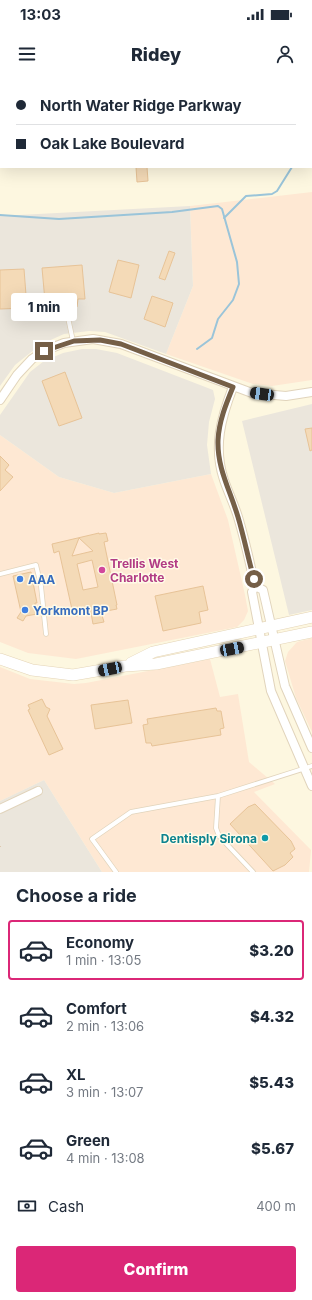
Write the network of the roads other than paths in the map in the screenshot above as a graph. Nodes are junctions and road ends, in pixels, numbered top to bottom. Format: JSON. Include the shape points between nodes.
{"nodes":[{"id":1,"x":67,"y":313,"type":"dead end"},
{"id":2,"x":73,"y":341,"type":"junction"},
{"id":3,"x":233,"y":387,"type":"junction"},
{"id":4,"x":312,"y":392,"type":"edge"},
{"id":5,"x":0,"y":400,"type":"edge"},
{"id":6,"x":0,"y":574,"type":"edge"},
{"id":7,"x":255,"y":586,"type":"junction"},
{"id":8,"x":312,"y":617,"type":"edge"},
{"id":9,"x":271,"y":626,"type":"junction"},
{"id":10,"x":258,"y":629,"type":"junction"},
{"id":11,"x":312,"y":632,"type":"edge"},
{"id":12,"x":46,"y":634,"type":"dead end"},
{"id":13,"x":274,"y":640,"type":"junction"},
{"id":14,"x":261,"y":643,"type":"junction"},
{"id":15,"x":0,"y":659,"type":"edge"},
{"id":16,"x":125,"y":666,"type":"junction"},
{"id":17,"x":312,"y":748,"type":"edge"},
{"id":18,"x":309,"y":767,"type":"edge"},
{"id":19,"x":312,"y":786,"type":"edge"},
{"id":20,"x":38,"y":791,"type":"dead end"},
{"id":21,"x":218,"y":796,"type":"junction"},
{"id":22,"x":0,"y":809,"type":"edge"},
{"id":23,"x":116,"y":872,"type":"edge"},
{"id":24,"x":253,"y":872,"type":"edge"}],
"edges":[{"from":1,"to":2,"type":"lane"},
{"from":2,"to":3,"type":"street","via":[[93,339],[121,344]]},
{"from":2,"to":5,"type":"street","via":[[54,347],[32,359]]},
{"from":3,"to":4,"type":"street","via":[[252,393],[280,396]]},
{"from":3,"to":7,"type":"street","via":[[219,431],[219,454],[223,477],[238,518]]},
{"from":6,"to":12,"type":"lane","via":[[36,565]]},
{"from":7,"to":9,"type":"street","via":[[263,590]]},
{"from":7,"to":10,"type":"street","via":[[252,592]]},
{"from":8,"to":9,"type":"street"},
{"from":9,"to":10,"type":"street"},
{"from":9,"to":13,"type":"street"},
{"from":10,"to":14,"type":"street"},
{"from":10,"to":16,"type":"street","via":[[153,652]]},
{"from":11,"to":13,"type":"street"},
{"from":13,"to":14,"type":"street"},
{"from":13,"to":17,"type":"street","via":[[285,686]]},
{"from":14,"to":16,"type":"street","via":[[156,664]]},
{"from":14,"to":18,"type":"street","via":[[276,706]]},
{"from":15,"to":16,"type":"street","via":[[32,670],[67,674]]},
{"from":18,"to":19,"type":"street"},
{"from":18,"to":21,"type":"lane"},
{"from":20,"to":22,"type":"street"},
{"from":21,"to":23,"type":"lane","via":[[131,812],[92,839]]},
{"from":21,"to":24,"type":"lane","via":[[216,828],[219,836]]}]}
